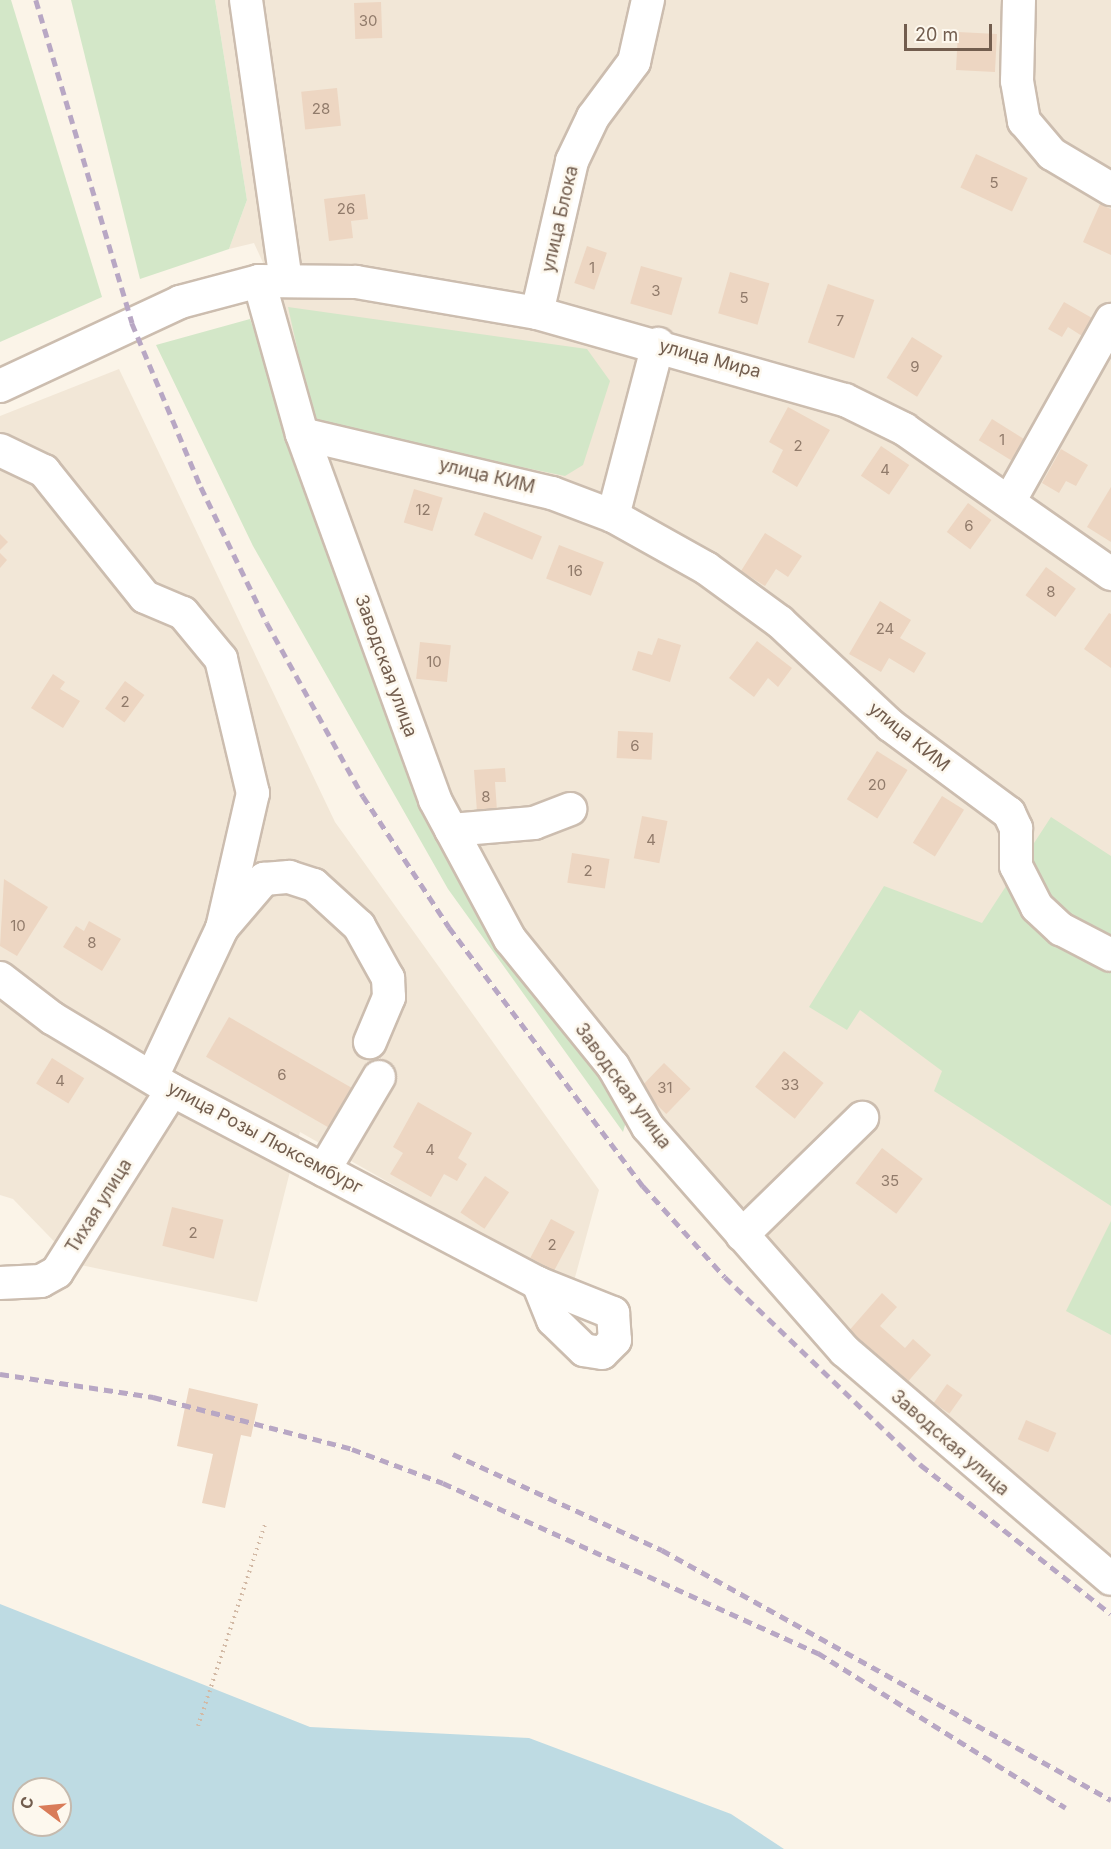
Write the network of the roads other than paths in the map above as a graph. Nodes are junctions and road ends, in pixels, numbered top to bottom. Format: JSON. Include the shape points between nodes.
{"nodes":[{"id":1,"x":246,"y":0,"type":"edge"},
{"id":2,"x":648,"y":0,"type":"edge"},
{"id":3,"x":1019,"y":0,"type":"edge"},
{"id":4,"x":1111,"y":189,"type":"edge"},
{"id":5,"x":272,"y":281,"type":"junction"},
{"id":6,"x":537,"y":313,"type":"junction"},
{"id":7,"x":1111,"y":320,"type":"edge"},
{"id":8,"x":658,"y":344,"type":"junction"},
{"id":9,"x":0,"y":386,"type":"edge"},
{"id":10,"x":302,"y":434,"type":"junction"},
{"id":11,"x":0,"y":450,"type":"edge"},
{"id":12,"x":1009,"y":502,"type":"junction"},
{"id":13,"x":613,"y":516,"type":"junction"},
{"id":14,"x":1111,"y":574,"type":"edge"},
{"id":15,"x":570,"y":809,"type":"dead end"},
{"id":16,"x":451,"y":830,"type":"junction"},
{"id":17,"x":222,"y":928,"type":"junction"},
{"id":18,"x":1111,"y":955,"type":"edge"},
{"id":19,"x":0,"y":978,"type":"edge"},
{"id":20,"x":370,"y":1042,"type":"dead end"},
{"id":21,"x":379,"y":1077,"type":"dead end"},
{"id":22,"x":162,"y":1084,"type":"junction"},
{"id":23,"x":862,"y":1118,"type":"dead end"},
{"id":24,"x":324,"y":1170,"type":"junction"},
{"id":25,"x":742,"y":1234,"type":"junction"},
{"id":26,"x":0,"y":1283,"type":"edge"},
{"id":27,"x":538,"y":1283,"type":"dead end"},
{"id":28,"x":1111,"y":1579,"type":"edge"}],
"edges":[{"from":1,"to":5,"type":"street"},
{"from":2,"to":6,"type":"street","name":"улица Блока","via":[[634,62],[593,117],[572,160]]},
{"from":3,"to":4,"type":"street","via":[[1017,81],[1024,121],[1052,154]]},
{"from":5,"to":6,"type":"street","name":"улица Мира","via":[[356,282]]},
{"from":5,"to":9,"type":"street","via":[[180,302]]},
{"from":5,"to":10,"type":"street"},
{"from":6,"to":8,"type":"street","name":"улица Мира"},
{"from":7,"to":12,"type":"street"},
{"from":8,"to":12,"type":"street","name":"улица Мира","via":[[771,375],[874,413]]},
{"from":8,"to":13,"type":"street"},
{"from":10,"to":13,"type":"street","name":"улица КИМ","via":[[501,478]]},
{"from":10,"to":16,"type":"street","name":"Заводская улица","via":[[435,800]]},
{"from":11,"to":17,"type":"street","via":[[44,471],[145,597],[183,613],[221,659],[253,793]]},
{"from":12,"to":14,"type":"street","name":"улица Мира"},
{"from":13,"to":18,"type":"street","name":"улица КИМ","via":[[706,568],[780,622],[890,725],[1008,813],[1016,828],[1016,866],[1037,907],[1061,929]]},
{"from":15,"to":16,"type":"street","via":[[534,823]]},
{"from":16,"to":25,"type":"street","name":"Заводская улица","via":[[510,939],[612,1066],[648,1128]]},
{"from":17,"to":20,"type":"street","via":[[264,879],[289,877],[334,898],[359,926],[388,978],[389,997]]},
{"from":17,"to":22,"type":"street","name":"Тихая улица"},
{"from":19,"to":22,"type":"street","name":"улица Розы Люксембург"},
{"from":21,"to":24,"type":"street"},
{"from":22,"to":24,"type":"street","name":"улица Розы Люксембург"},
{"from":22,"to":26,"type":"street","name":"Тихая улица","via":[[57,1272],[41,1281]]},
{"from":23,"to":25,"type":"street"},
{"from":24,"to":27,"type":"street","name":"улица Розы Люксембург"},
{"from":25,"to":28,"type":"street","name":"Заводская улица","via":[[845,1351]]}]}
